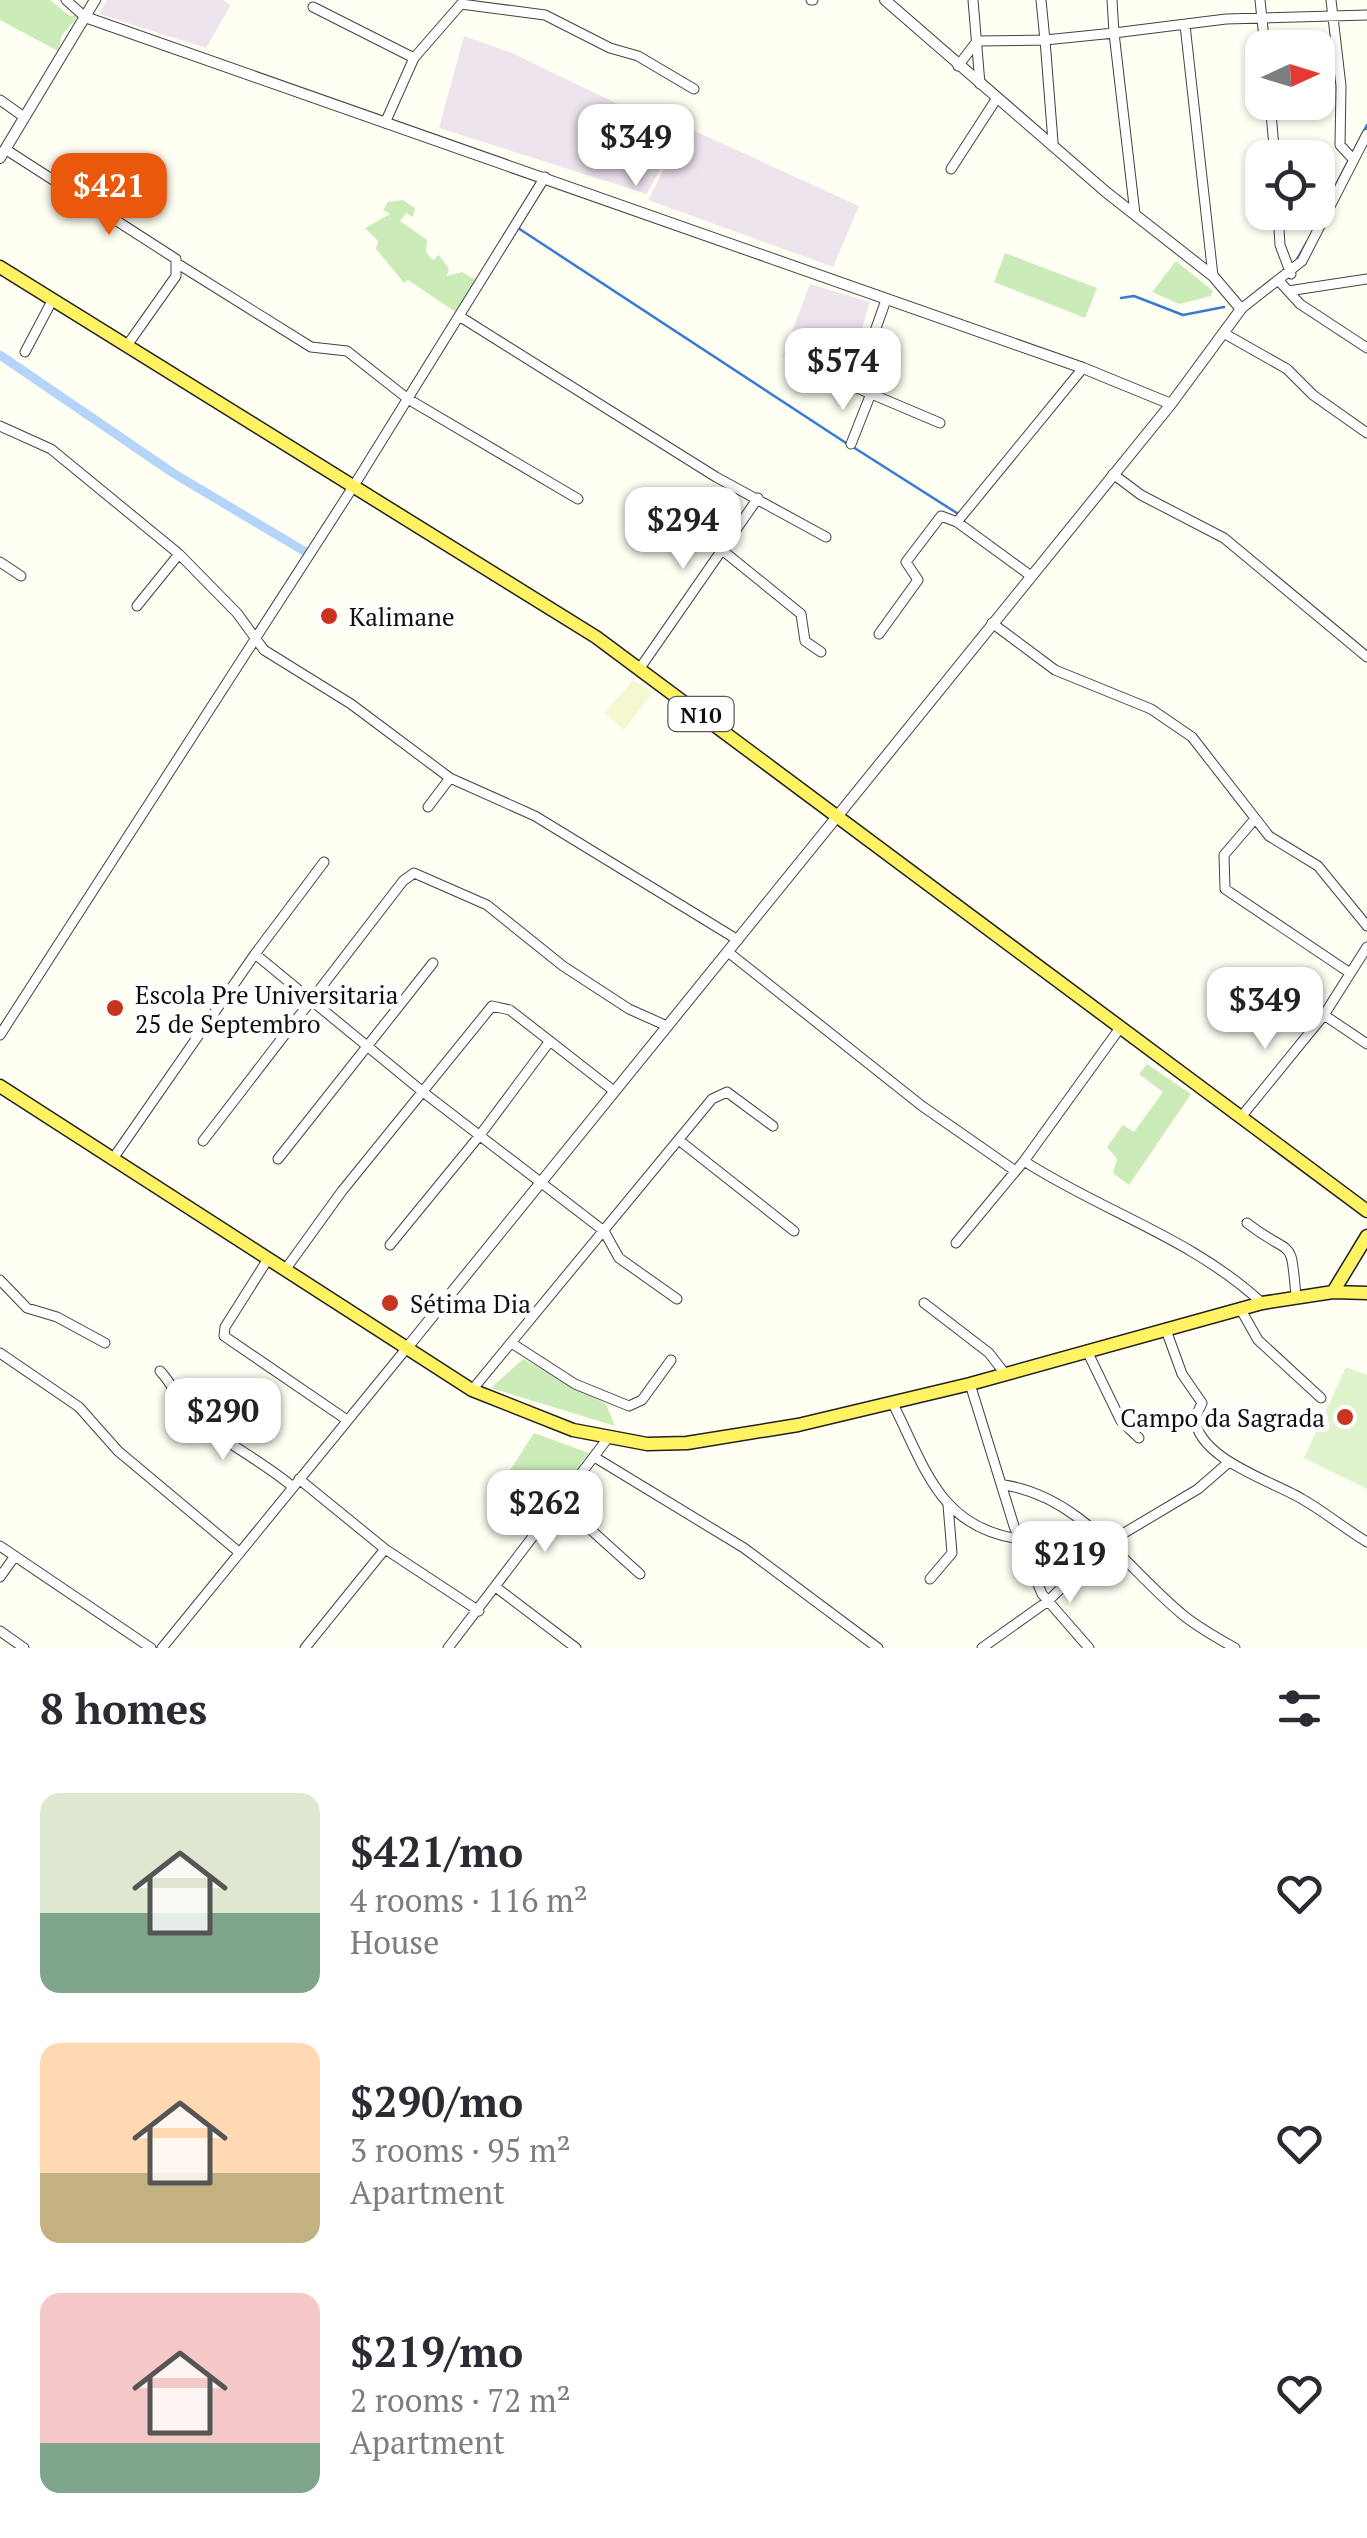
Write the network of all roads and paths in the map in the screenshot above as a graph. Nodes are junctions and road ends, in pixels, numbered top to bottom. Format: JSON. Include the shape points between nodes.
{"nodes":[{"id":1,"x":66,"y":0,"type":"edge"},
{"id":2,"x":95,"y":0,"type":"edge"},
{"id":3,"x":449,"y":0,"type":"edge"},
{"id":4,"x":885,"y":0,"type":"edge"},
{"id":5,"x":902,"y":0,"type":"edge"},
{"id":6,"x":972,"y":0,"type":"edge"},
{"id":7,"x":1041,"y":0,"type":"edge"},
{"id":8,"x":1112,"y":0,"type":"edge"},
{"id":9,"x":1260,"y":0,"type":"edge"},
{"id":10,"x":1331,"y":0,"type":"edge"},
{"id":11,"x":463,"y":2,"type":"edge"},
{"id":12,"x":313,"y":8,"type":"dead end"},
{"id":13,"x":1333,"y":14,"type":"junction"},
{"id":14,"x":1367,"y":15,"type":"edge"},
{"id":15,"x":905,"y":16,"type":"junction"},
{"id":16,"x":85,"y":17,"type":"junction"},
{"id":17,"x":1262,"y":17,"type":"junction"},
{"id":18,"x":1185,"y":24,"type":"junction"},
{"id":19,"x":1263,"y":30,"type":"edge"},
{"id":20,"x":1114,"y":33,"type":"junction"},
{"id":21,"x":1045,"y":40,"type":"junction"},
{"id":22,"x":977,"y":41,"type":"junction"},
{"id":23,"x":414,"y":58,"type":"junction"},
{"id":24,"x":958,"y":66,"type":"junction"},
{"id":25,"x":980,"y":84,"type":"junction"},
{"id":26,"x":694,"y":89,"type":"dead end"},
{"id":27,"x":997,"y":98,"type":"junction"},
{"id":28,"x":0,"y":100,"type":"edge"},
{"id":29,"x":24,"y":116,"type":"junction"},
{"id":30,"x":385,"y":123,"type":"junction"},
{"id":31,"x":1367,"y":134,"type":"edge"},
{"id":32,"x":1053,"y":142,"type":"junction"},
{"id":33,"x":2,"y":153,"type":"edge"},
{"id":34,"x":1348,"y":156,"type":"junction"},
{"id":35,"x":951,"y":169,"type":"dead end"},
{"id":36,"x":545,"y":177,"type":"junction"},
{"id":37,"x":1135,"y":214,"type":"junction"},
{"id":38,"x":1281,"y":230,"type":"edge"},
{"id":39,"x":178,"y":264,"type":"junction"},
{"id":40,"x":0,"y":267,"type":"edge"},
{"id":41,"x":1288,"y":267,"type":"junction"},
{"id":42,"x":1213,"y":276,"type":"junction"},
{"id":43,"x":1367,"y":279,"type":"edge"},
{"id":44,"x":1280,"y":282,"type":"junction"},
{"id":45,"x":1288,"y":291,"type":"junction"},
{"id":46,"x":53,"y":300,"type":"junction"},
{"id":47,"x":886,"y":300,"type":"junction"},
{"id":48,"x":1241,"y":310,"type":"junction"},
{"id":49,"x":459,"y":316,"type":"junction"},
{"id":50,"x":1227,"y":334,"type":"junction"},
{"id":51,"x":128,"y":344,"type":"junction"},
{"id":52,"x":1367,"y":348,"type":"edge"},
{"id":53,"x":25,"y":352,"type":"dead end"},
{"id":54,"x":1082,"y":368,"type":"junction"},
{"id":55,"x":870,"y":396,"type":"junction"},
{"id":56,"x":408,"y":399,"type":"junction"},
{"id":57,"x":1171,"y":404,"type":"junction"},
{"id":58,"x":940,"y":423,"type":"dead end"},
{"id":59,"x":0,"y":426,"type":"edge"},
{"id":60,"x":1367,"y":432,"type":"edge"},
{"id":61,"x":852,"y":444,"type":"dead end"},
{"id":62,"x":1113,"y":474,"type":"junction"},
{"id":63,"x":353,"y":486,"type":"junction"},
{"id":64,"x":758,"y":498,"type":"junction"},
{"id":65,"x":578,"y":499,"type":"dead end"},
{"id":66,"x":958,"y":522,"type":"junction"},
{"id":67,"x":826,"y":538,"type":"dead end"},
{"id":68,"x":722,"y":550,"type":"junction"},
{"id":69,"x":179,"y":554,"type":"junction"},
{"id":70,"x":0,"y":562,"type":"edge"},
{"id":71,"x":21,"y":576,"type":"dead end"},
{"id":72,"x":1031,"y":576,"type":"junction"},
{"id":73,"x":137,"y":606,"type":"dead end"},
{"id":74,"x":992,"y":623,"type":"junction"},
{"id":75,"x":879,"y":634,"type":"dead end"},
{"id":76,"x":256,"y":637,"type":"junction"},
{"id":77,"x":820,"y":652,"type":"dead end"},
{"id":78,"x":1367,"y":656,"type":"edge"},
{"id":79,"x":640,"y":668,"type":"junction"},
{"id":80,"x":450,"y":778,"type":"junction"},
{"id":81,"x":428,"y":807,"type":"dead end"},
{"id":82,"x":836,"y":816,"type":"junction"},
{"id":83,"x":1254,"y":820,"type":"junction"},
{"id":84,"x":324,"y":862,"type":"dead end"},
{"id":85,"x":1367,"y":926,"type":"edge"},
{"id":86,"x":738,"y":940,"type":"junction"},
{"id":87,"x":1367,"y":947,"type":"edge"},
{"id":88,"x":728,"y":952,"type":"junction"},
{"id":89,"x":255,"y":954,"type":"junction"},
{"id":90,"x":433,"y":964,"type":"dead end"},
{"id":91,"x":1350,"y":973,"type":"junction"},
{"id":92,"x":314,"y":1002,"type":"junction"},
{"id":93,"x":1324,"y":1015,"type":"junction"},
{"id":94,"x":667,"y":1026,"type":"junction"},
{"id":95,"x":1120,"y":1028,"type":"junction"},
{"id":96,"x":0,"y":1035,"type":"edge"},
{"id":97,"x":550,"y":1041,"type":"junction"},
{"id":98,"x":1367,"y":1044,"type":"edge"},
{"id":99,"x":370,"y":1045,"type":"junction"},
{"id":100,"x":0,"y":1086,"type":"edge"},
{"id":101,"x":423,"y":1092,"type":"junction"},
{"id":102,"x":614,"y":1092,"type":"junction"},
{"id":103,"x":1241,"y":1117,"type":"junction"},
{"id":104,"x":772,"y":1126,"type":"dead end"},
{"id":105,"x":480,"y":1136,"type":"junction"},
{"id":106,"x":203,"y":1141,"type":"dead end"},
{"id":107,"x":680,"y":1142,"type":"junction"},
{"id":108,"x":278,"y":1159,"type":"dead end"},
{"id":109,"x":112,"y":1160,"type":"junction"},
{"id":110,"x":1024,"y":1161,"type":"junction"},
{"id":111,"x":1014,"y":1170,"type":"junction"},
{"id":112,"x":540,"y":1184,"type":"junction"},
{"id":113,"x":1367,"y":1211,"type":"edge"},
{"id":114,"x":1247,"y":1223,"type":"dead end"},
{"id":115,"x":604,"y":1231,"type":"junction"},
{"id":116,"x":794,"y":1231,"type":"dead end"},
{"id":117,"x":1367,"y":1236,"type":"edge"},
{"id":118,"x":956,"y":1243,"type":"dead end"},
{"id":119,"x":390,"y":1244,"type":"dead end"},
{"id":120,"x":268,"y":1259,"type":"junction"},
{"id":121,"x":285,"y":1270,"type":"junction"},
{"id":122,"x":0,"y":1280,"type":"edge"},
{"id":123,"x":1333,"y":1292,"type":"junction"},
{"id":124,"x":1367,"y":1293,"type":"edge"},
{"id":125,"x":1296,"y":1297,"type":"junction"},
{"id":126,"x":677,"y":1299,"type":"dead end"},
{"id":127,"x":924,"y":1303,"type":"dead end"},
{"id":128,"x":1262,"y":1304,"type":"junction"},
{"id":129,"x":1242,"y":1310,"type":"junction"},
{"id":130,"x":1166,"y":1330,"type":"junction"},
{"id":131,"x":105,"y":1343,"type":"dead end"},
{"id":132,"x":513,"y":1344,"type":"junction"},
{"id":133,"x":406,"y":1349,"type":"junction"},
{"id":134,"x":1086,"y":1351,"type":"junction"},
{"id":135,"x":0,"y":1353,"type":"edge"},
{"id":136,"x":672,"y":1360,"type":"dead end"},
{"id":137,"x":160,"y":1370,"type":"dead end"},
{"id":138,"x":1006,"y":1374,"type":"junction"},
{"id":139,"x":970,"y":1384,"type":"junction"},
{"id":140,"x":472,"y":1390,"type":"junction"},
{"id":141,"x":1322,"y":1398,"type":"dead end"},
{"id":142,"x":893,"y":1404,"type":"junction"},
{"id":143,"x":347,"y":1420,"type":"junction"},
{"id":144,"x":608,"y":1438,"type":"junction"},
{"id":145,"x":1139,"y":1438,"type":"dead end"},
{"id":146,"x":596,"y":1458,"type":"junction"},
{"id":147,"x":1229,"y":1462,"type":"junction"},
{"id":148,"x":296,"y":1483,"type":"junction"},
{"id":149,"x":1004,"y":1485,"type":"junction"},
{"id":150,"x":947,"y":1502,"type":"junction"},
{"id":151,"x":561,"y":1503,"type":"junction"},
{"id":152,"x":1019,"y":1539,"type":"junction"},
{"id":153,"x":1109,"y":1542,"type":"junction"},
{"id":154,"x":1367,"y":1542,"type":"edge"},
{"id":155,"x":0,"y":1546,"type":"edge"},
{"id":156,"x":385,"y":1549,"type":"junction"},
{"id":157,"x":240,"y":1554,"type":"junction"},
{"id":158,"x":15,"y":1556,"type":"junction"},
{"id":159,"x":640,"y":1574,"type":"dead end"},
{"id":160,"x":0,"y":1577,"type":"edge"},
{"id":161,"x":930,"y":1579,"type":"dead end"},
{"id":162,"x":498,"y":1588,"type":"junction"},
{"id":163,"x":1048,"y":1601,"type":"junction"},
{"id":164,"x":479,"y":1612,"type":"junction"},
{"id":165,"x":0,"y":1631,"type":"edge"},
{"id":166,"x":24,"y":1648,"type":"edge"},
{"id":167,"x":151,"y":1648,"type":"edge"},
{"id":168,"x":162,"y":1648,"type":"edge"},
{"id":169,"x":305,"y":1648,"type":"edge"},
{"id":170,"x":448,"y":1648,"type":"edge"},
{"id":171,"x":576,"y":1648,"type":"edge"},
{"id":172,"x":878,"y":1648,"type":"edge"},
{"id":173,"x":982,"y":1648,"type":"edge"},
{"id":174,"x":1089,"y":1648,"type":"edge"},
{"id":175,"x":1235,"y":1648,"type":"edge"}],
"edges":[{"from":1,"to":16,"type":"street"},
{"from":2,"to":16,"type":"street"},
{"from":3,"to":11,"type":"street"},
{"from":4,"to":15,"type":"street"},
{"from":5,"to":15,"type":"street"},
{"from":6,"to":22,"type":"street"},
{"from":7,"to":21,"type":"street"},
{"from":8,"to":20,"type":"street"},
{"from":9,"to":17,"type":"street"},
{"from":10,"to":13,"type":"street"},
{"from":11,"to":23,"type":"street"},
{"from":11,"to":26,"type":"street","via":[[545,15]]},
{"from":12,"to":23,"type":"street"},
{"from":13,"to":14,"type":"street"},
{"from":13,"to":17,"type":"street"},
{"from":13,"to":34,"type":"street"},
{"from":15,"to":24,"type":"street"},
{"from":16,"to":29,"type":"street"},
{"from":16,"to":30,"type":"street"},
{"from":17,"to":18,"type":"street"},
{"from":17,"to":19,"type":"street"},
{"from":18,"to":20,"type":"street"},
{"from":18,"to":42,"type":"street"},
{"from":20,"to":21,"type":"street"},
{"from":20,"to":37,"type":"street"},
{"from":21,"to":22,"type":"street"},
{"from":21,"to":32,"type":"street"},
{"from":22,"to":24,"type":"street"},
{"from":22,"to":25,"type":"street"},
{"from":23,"to":30,"type":"street"},
{"from":24,"to":25,"type":"street"},
{"from":25,"to":27,"type":"street"},
{"from":27,"to":32,"type":"street"},
{"from":27,"to":35,"type":"street"},
{"from":28,"to":29,"type":"street"},
{"from":29,"to":33,"type":"street"},
{"from":30,"to":36,"type":"street"},
{"from":31,"to":34,"type":"street"},
{"from":32,"to":37,"type":"street"},
{"from":33,"to":39,"type":"street"},
{"from":34,"to":41,"type":"street","via":[[1308,249]]},
{"from":36,"to":47,"type":"street"},
{"from":36,"to":49,"type":"street"},
{"from":37,"to":42,"type":"street"},
{"from":38,"to":41,"type":"street"},
{"from":39,"to":51,"type":"street"},
{"from":39,"to":56,"type":"street","via":[[311,347],[347,351]]},
{"from":40,"to":46,"type":"main road","number":"N10"},
{"from":41,"to":44,"type":"street"},
{"from":42,"to":48,"type":"street"},
{"from":43,"to":45,"type":"street"},
{"from":44,"to":45,"type":"street"},
{"from":44,"to":48,"type":"street"},
{"from":45,"to":52,"type":"street"},
{"from":46,"to":51,"type":"main road","number":"N10"},
{"from":46,"to":53,"type":"street"},
{"from":47,"to":54,"type":"street"},
{"from":47,"to":55,"type":"street","via":[[855,378],[858,392]]},
{"from":48,"to":50,"type":"street"},
{"from":49,"to":56,"type":"street"},
{"from":49,"to":64,"type":"street"},
{"from":50,"to":57,"type":"street"},
{"from":50,"to":60,"type":"street","via":[[1288,370]]},
{"from":51,"to":63,"type":"main road","number":"N10"},
{"from":54,"to":57,"type":"street"},
{"from":54,"to":66,"type":"street"},
{"from":55,"to":58,"type":"street"},
{"from":55,"to":61,"type":"street"},
{"from":56,"to":63,"type":"street"},
{"from":56,"to":65,"type":"street"},
{"from":57,"to":62,"type":"street"},
{"from":59,"to":69,"type":"street","via":[[52,449]]},
{"from":62,"to":72,"type":"street"},
{"from":62,"to":78,"type":"street","via":[[1141,496],[1224,538]]},
{"from":63,"to":76,"type":"street"},
{"from":63,"to":79,"type":"main road","number":"N10"},
{"from":64,"to":67,"type":"street"},
{"from":64,"to":68,"type":"street"},
{"from":66,"to":72,"type":"street"},
{"from":66,"to":75,"type":"street","via":[[942,515],[906,562],[918,580]]},
{"from":68,"to":77,"type":"street","via":[[801,614],[804,641]]},
{"from":68,"to":79,"type":"street"},
{"from":69,"to":73,"type":"street"},
{"from":69,"to":76,"type":"street"},
{"from":70,"to":71,"type":"street"},
{"from":72,"to":74,"type":"street"},
{"from":74,"to":82,"type":"street"},
{"from":74,"to":83,"type":"street","via":[[1055,670],[1171,721],[1198,743]]},
{"from":76,"to":80,"type":"street","via":[[264,650]]},
{"from":76,"to":96,"type":"street"},
{"from":79,"to":82,"type":"main road","number":"N10"},
{"from":80,"to":81,"type":"street"},
{"from":80,"to":86,"type":"street","via":[[534,816]]},
{"from":82,"to":86,"type":"street"},
{"from":82,"to":95,"type":"main road","number":"N10"},
{"from":83,"to":85,"type":"street","via":[[1318,866]]},
{"from":83,"to":91,"type":"street","via":[[1224,855],[1224,889]]},
{"from":84,"to":89,"type":"street"},
{"from":86,"to":88,"type":"street"},
{"from":87,"to":91,"type":"street"},
{"from":88,"to":94,"type":"street"},
{"from":88,"to":111,"type":"street"},
{"from":89,"to":92,"type":"street"},
{"from":89,"to":109,"type":"street"},
{"from":90,"to":99,"type":"street"},
{"from":91,"to":93,"type":"street"},
{"from":92,"to":94,"type":"street","via":[[403,881],[420,873],[487,905],[563,966]]},
{"from":92,"to":99,"type":"street"},
{"from":92,"to":106,"type":"street"},
{"from":93,"to":98,"type":"street"},
{"from":93,"to":103,"type":"street"},
{"from":94,"to":102,"type":"street"},
{"from":95,"to":103,"type":"main road","number":"N10"},
{"from":95,"to":110,"type":"street"},
{"from":97,"to":101,"type":"street","via":[[502,1006],[492,1006]]},
{"from":97,"to":102,"type":"street"},
{"from":97,"to":105,"type":"street"},
{"from":99,"to":101,"type":"street"},
{"from":99,"to":108,"type":"street"},
{"from":100,"to":109,"type":"main road"},
{"from":101,"to":105,"type":"street"},
{"from":101,"to":121,"type":"street"},
{"from":102,"to":112,"type":"street"},
{"from":103,"to":113,"type":"main road","number":"N10"},
{"from":104,"to":107,"type":"street","via":[[724,1091]]},
{"from":105,"to":112,"type":"street"},
{"from":105,"to":119,"type":"street"},
{"from":107,"to":115,"type":"street"},
{"from":107,"to":116,"type":"street"},
{"from":109,"to":120,"type":"main road"},
{"from":110,"to":111,"type":"street"},
{"from":110,"to":128,"type":"street","via":[[1191,1248]]},
{"from":111,"to":118,"type":"street"},
{"from":112,"to":115,"type":"street"},
{"from":112,"to":133,"type":"street"},
{"from":114,"to":125,"type":"street","via":[[1290,1249]]},
{"from":115,"to":126,"type":"street","via":[[619,1258]]},
{"from":115,"to":132,"type":"street"},
{"from":117,"to":123,"type":"main road"},
{"from":120,"to":121,"type":"main road"},
{"from":120,"to":143,"type":"street","via":[[224,1336]]},
{"from":121,"to":133,"type":"main road"},
{"from":122,"to":131,"type":"street","via":[[27,1308]]},
{"from":123,"to":124,"type":"main road"},
{"from":123,"to":125,"type":"main road"},
{"from":125,"to":128,"type":"main road"},
{"from":127,"to":138,"type":"street"},
{"from":128,"to":129,"type":"main road"},
{"from":129,"to":130,"type":"main road"},
{"from":129,"to":141,"type":"street","via":[[1258,1340]]},
{"from":130,"to":134,"type":"main road"},
{"from":130,"to":147,"type":"street","via":[[1202,1404],[1194,1418],[1198,1431]]},
{"from":132,"to":136,"type":"street","via":[[592,1393],[629,1406],[642,1400]]},
{"from":132,"to":140,"type":"street"},
{"from":133,"to":140,"type":"main road"},
{"from":133,"to":143,"type":"street"},
{"from":134,"to":138,"type":"main road"},
{"from":134,"to":145,"type":"street","via":[[1121,1421]]},
{"from":135,"to":157,"type":"street","via":[[79,1407],[118,1451]]},
{"from":137,"to":148,"type":"street","via":[[194,1416]]},
{"from":138,"to":139,"type":"main road"},
{"from":139,"to":142,"type":"main road"},
{"from":139,"to":149,"type":"street"},
{"from":140,"to":144,"type":"main road","via":[[533,1417]]},
{"from":142,"to":144,"type":"main road","via":[[687,1443]]},
{"from":142,"to":150,"type":"street"},
{"from":143,"to":148,"type":"street"},
{"from":144,"to":146,"type":"street"},
{"from":146,"to":151,"type":"street"},
{"from":146,"to":172,"type":"street","via":[[744,1548]]},
{"from":147,"to":153,"type":"street"},
{"from":147,"to":154,"type":"street"},
{"from":148,"to":156,"type":"street"},
{"from":148,"to":157,"type":"street"},
{"from":149,"to":152,"type":"street"},
{"from":149,"to":153,"type":"street","via":[[1039,1492]]},
{"from":150,"to":152,"type":"street","via":[[964,1522]]},
{"from":150,"to":161,"type":"street","via":[[952,1553]]},
{"from":151,"to":159,"type":"street"},
{"from":151,"to":162,"type":"street"},
{"from":152,"to":163,"type":"street"},
{"from":153,"to":163,"type":"street"},
{"from":153,"to":175,"type":"street","via":[[1181,1613]]},
{"from":155,"to":158,"type":"street"},
{"from":156,"to":164,"type":"street"},
{"from":156,"to":169,"type":"street"},
{"from":157,"to":168,"type":"street"},
{"from":158,"to":160,"type":"street"},
{"from":158,"to":167,"type":"street"},
{"from":162,"to":164,"type":"street"},
{"from":162,"to":171,"type":"street"},
{"from":163,"to":173,"type":"street"},
{"from":163,"to":174,"type":"street"},
{"from":164,"to":170,"type":"street"},
{"from":165,"to":166,"type":"street"}]}
